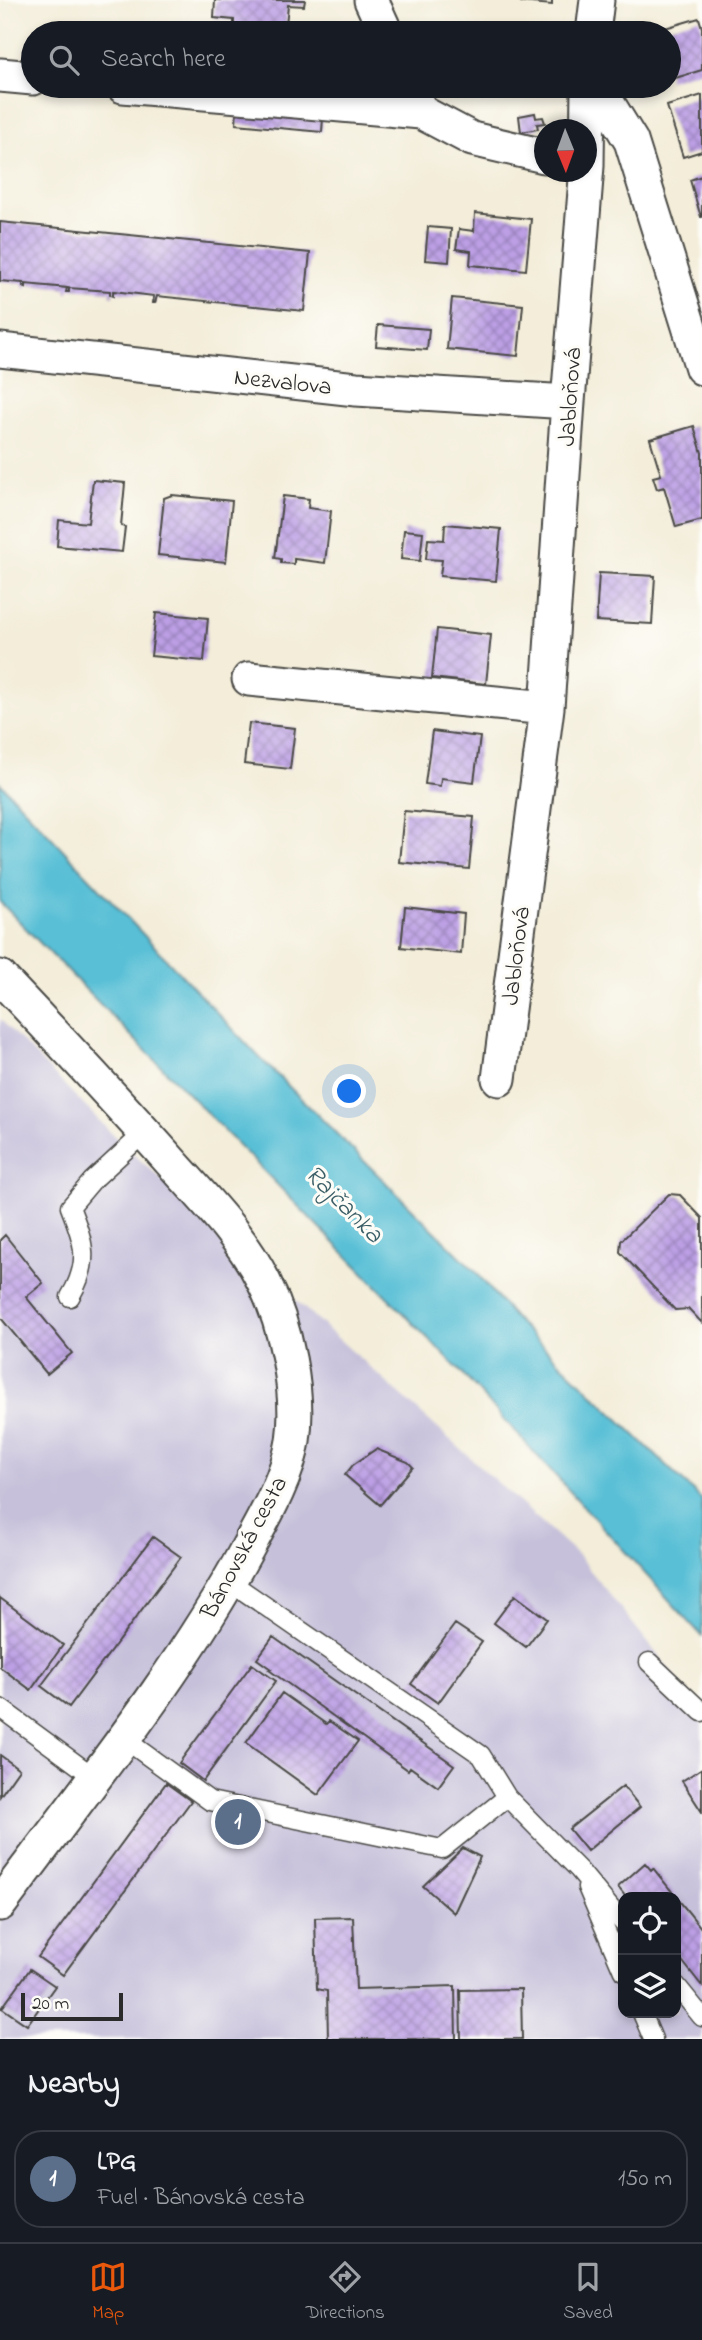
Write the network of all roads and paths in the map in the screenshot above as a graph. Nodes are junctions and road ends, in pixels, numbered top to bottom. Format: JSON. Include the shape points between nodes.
{"nodes":[{"id":1,"x":371,"y":0,"type":"edge"},
{"id":2,"x":597,"y":0,"type":"edge"},
{"id":3,"x":381,"y":21,"type":"edge"},
{"id":4,"x":594,"y":21,"type":"edge"},
{"id":5,"x":0,"y":75,"type":"edge"},
{"id":6,"x":21,"y":77,"type":"edge"},
{"id":7,"x":393,"y":98,"type":"edge"},
{"id":8,"x":588,"y":98,"type":"edge"},
{"id":9,"x":604,"y":98,"type":"edge"},
{"id":10,"x":415,"y":99,"type":"edge"},
{"id":11,"x":588,"y":119,"type":"edge"},
{"id":12,"x":534,"y":154,"type":"edge"},
{"id":13,"x":586,"y":182,"type":"edge"},
{"id":14,"x":0,"y":351,"type":"edge"},
{"id":15,"x":702,"y":368,"type":"edge"},
{"id":16,"x":568,"y":402,"type":"junction"},
{"id":17,"x":249,"y":680,"type":"dead end"},
{"id":18,"x":547,"y":708,"type":"junction"},
{"id":19,"x":0,"y":977,"type":"edge"},
{"id":20,"x":499,"y":1079,"type":"dead end"},
{"id":21,"x":145,"y":1132,"type":"junction"},
{"id":22,"x":71,"y":1297,"type":"dead end"},
{"id":23,"x":229,"y":1581,"type":"junction"},
{"id":24,"x":649,"y":1662,"type":"dead end"},
{"id":25,"x":0,"y":1708,"type":"edge"},
{"id":26,"x":702,"y":1712,"type":"edge"},
{"id":27,"x":123,"y":1738,"type":"junction"},
{"id":28,"x":94,"y":1777,"type":"junction"},
{"id":29,"x":507,"y":1797,"type":"junction"},
{"id":30,"x":579,"y":1870,"type":"junction"},
{"id":31,"x":0,"y":1905,"type":"edge"},
{"id":32,"x":618,"y":1917,"type":"edge"},
{"id":33,"x":618,"y":1960,"type":"edge"},
{"id":34,"x":681,"y":1991,"type":"edge"},
{"id":35,"x":702,"y":2017,"type":"edge"},
{"id":36,"x":644,"y":2018,"type":"edge"},
{"id":37,"x":653,"y":2039,"type":"edge"}],
"edges":[{"from":1,"to":3,"type":"street"},
{"from":2,"to":4,"type":"street"},
{"from":5,"to":6,"type":"street"},
{"from":7,"to":10,"type":"street"},
{"from":8,"to":11,"type":"street","name":"Jabloňová"},
{"from":9,"to":15,"type":"street","via":[[631,141]]},
{"from":10,"to":12,"type":"street","via":[[472,139]]},
{"from":13,"to":16,"type":"street","name":"Jabloňová"},
{"from":14,"to":16,"type":"street","name":"Nezvalova","via":[[356,389]]},
{"from":16,"to":18,"type":"street","name":"Jabloňová"},
{"from":17,"to":18,"type":"street"},
{"from":18,"to":20,"type":"street","name":"Jabloňová"},
{"from":19,"to":21,"type":"street","name":"Bánovská cesta"},
{"from":21,"to":22,"type":"lane","via":[[70,1207],[85,1252],[80,1280]]},
{"from":21,"to":23,"type":"street","name":"Bánovská cesta","via":[[239,1240],[264,1282],[289,1361],[293,1442],[284,1475]]},
{"from":23,"to":27,"type":"street","name":"Bánovská cesta"},
{"from":23,"to":29,"type":"lane","via":[[481,1755]]},
{"from":24,"to":26,"type":"lane"},
{"from":25,"to":28,"type":"lane"},
{"from":27,"to":28,"type":"street","name":"Bánovská cesta"},
{"from":27,"to":29,"type":"lane","via":[[210,1801],[442,1849]]},
{"from":28,"to":31,"type":"street","name":"Bánovská cesta"},
{"from":29,"to":30,"type":"lane"},
{"from":30,"to":32,"type":"lane"},
{"from":30,"to":33,"type":"lane"},
{"from":34,"to":35,"type":"lane"},
{"from":36,"to":37,"type":"lane"}]}
